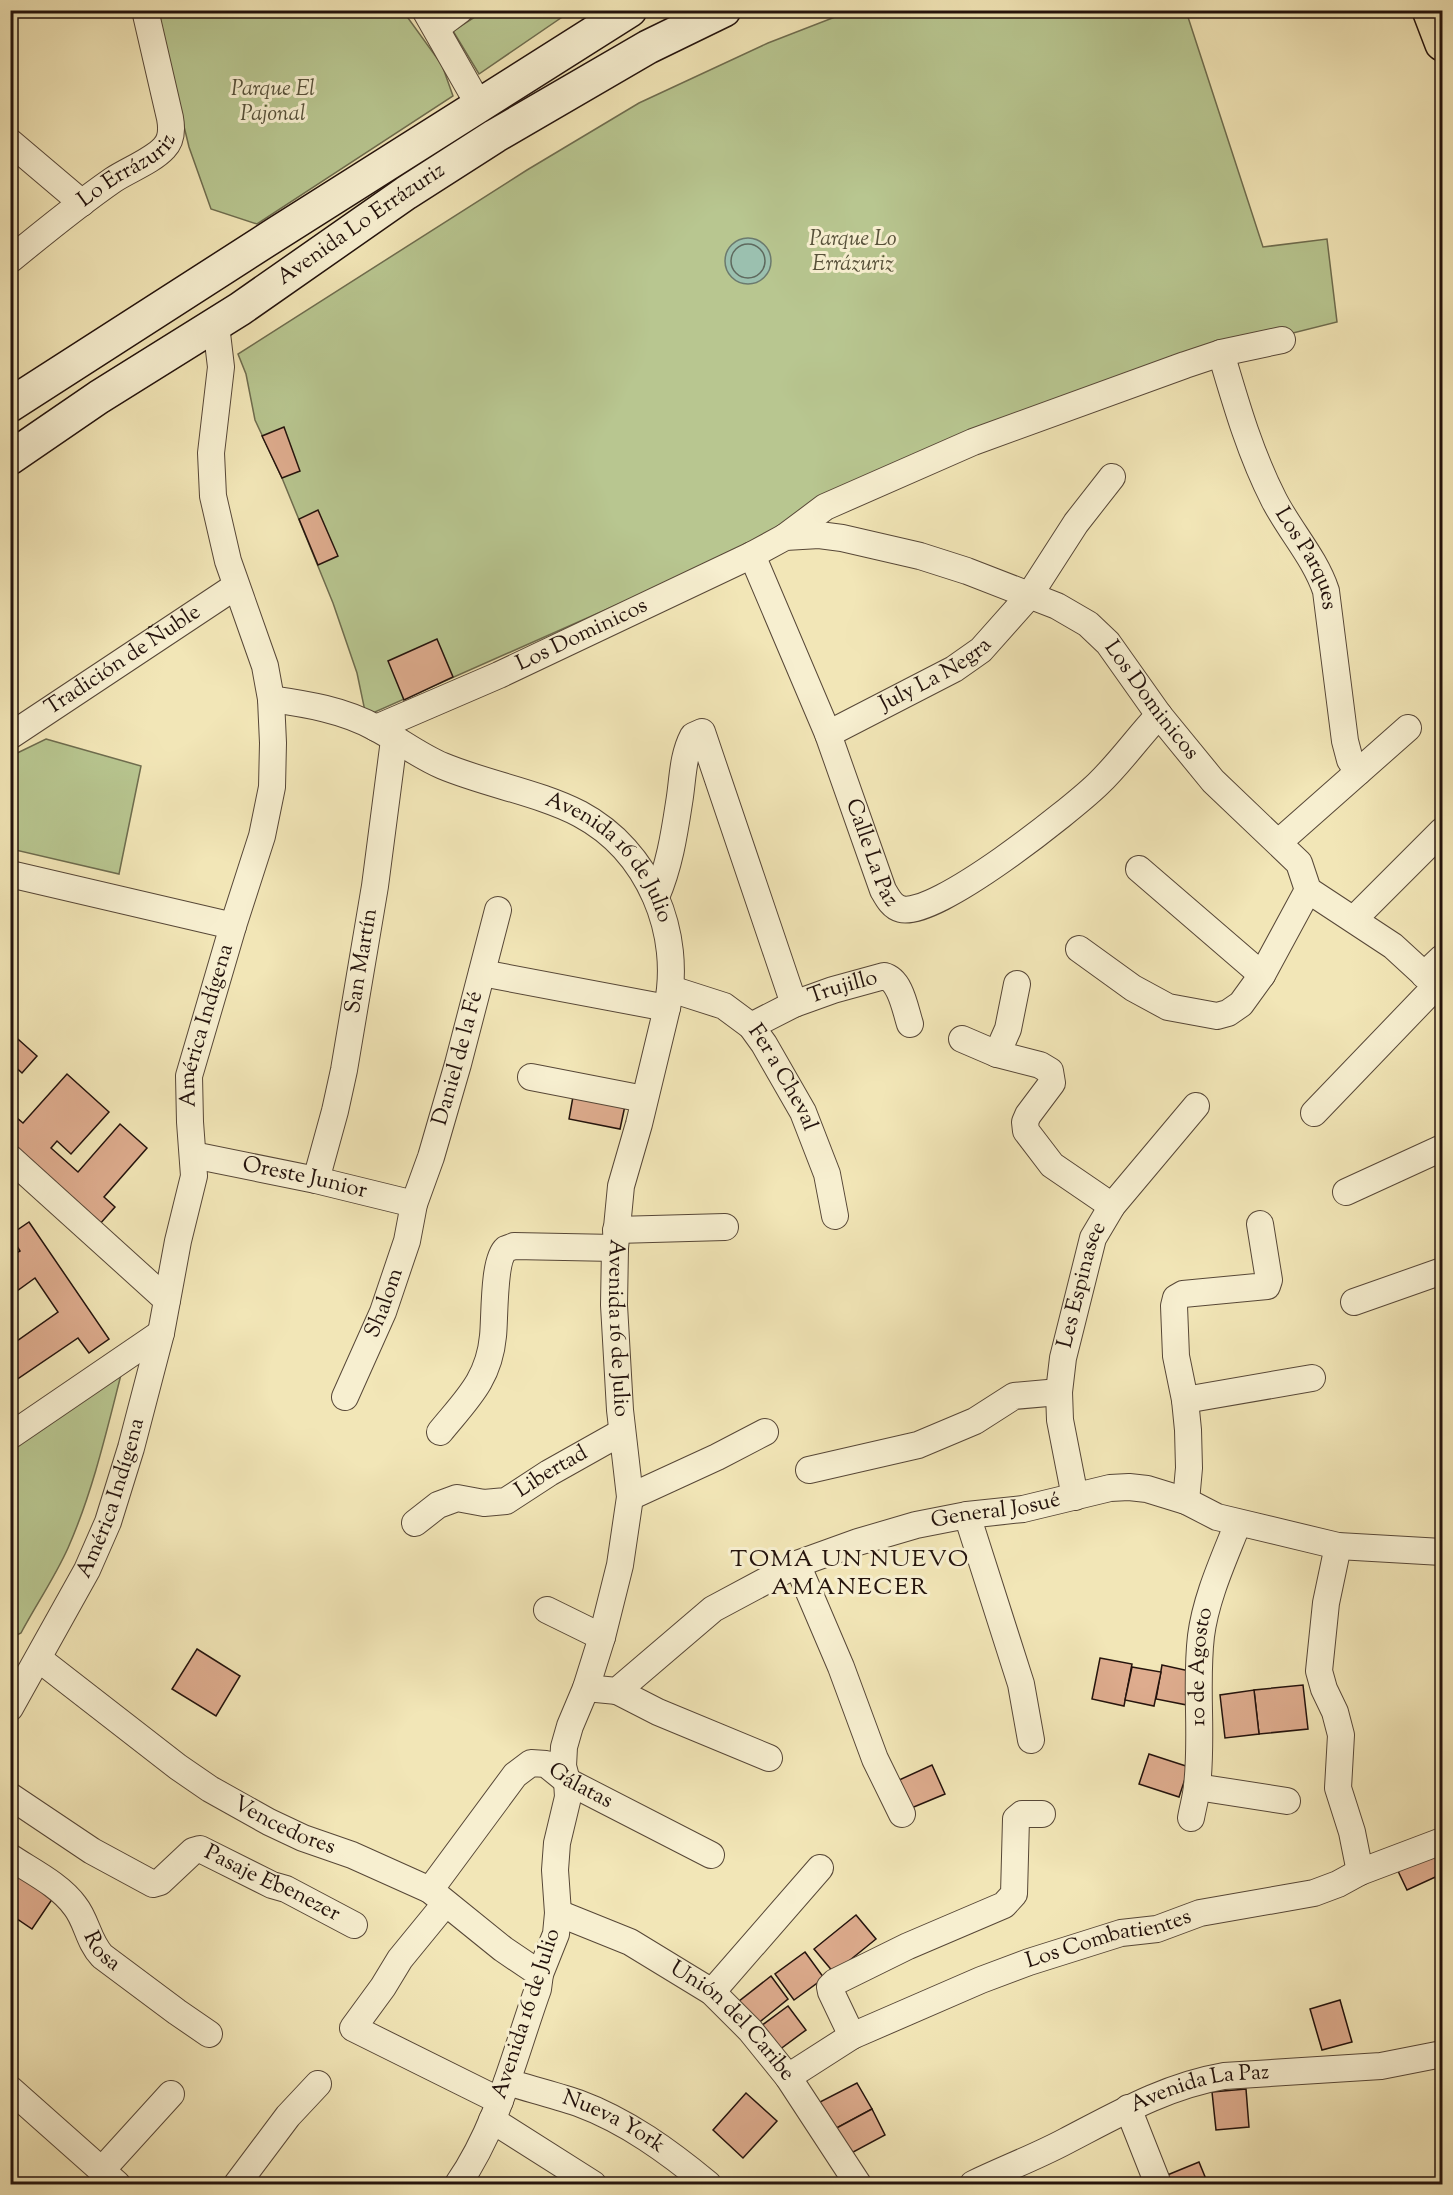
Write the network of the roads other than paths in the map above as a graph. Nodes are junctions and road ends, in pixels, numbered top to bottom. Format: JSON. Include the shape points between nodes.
{"nodes":[{"id":1,"x":145,"y":10,"type":"edge"},
{"id":2,"x":460,"y":10,"type":"edge"},
{"id":3,"x":630,"y":10,"type":"edge"},
{"id":4,"x":723,"y":10,"type":"edge"},
{"id":5,"x":1429,"y":10,"type":"edge"},
{"id":6,"x":431,"y":19,"type":"edge"},
{"id":7,"x":1443,"y":44,"type":"edge"},
{"id":8,"x":479,"y":105,"type":"junction"},
{"id":9,"x":10,"y":142,"type":"edge"},
{"id":10,"x":81,"y":203,"type":"junction"},
{"id":11,"x":10,"y":260,"type":"edge"},
{"id":12,"x":216,"y":325,"type":"junction"},
{"id":13,"x":1282,"y":340,"type":"dead end"},
{"id":14,"x":1221,"y":353,"type":"junction"},
{"id":15,"x":10,"y":405,"type":"edge"},
{"id":16,"x":10,"y":458,"type":"edge"},
{"id":17,"x":1112,"y":477,"type":"dead end"},
{"id":18,"x":785,"y":537,"type":"junction"},
{"id":19,"x":752,"y":555,"type":"junction"},
{"id":20,"x":236,"y":586,"type":"junction"},
{"id":21,"x":1029,"y":596,"type":"junction"},
{"id":22,"x":271,"y":699,"type":"junction"},
{"id":23,"x":1159,"y":715,"type":"junction"},
{"id":24,"x":1408,"y":728,"type":"dead end"},
{"id":25,"x":385,"y":734,"type":"junction"},
{"id":26,"x":828,"y":734,"type":"junction"},
{"id":27,"x":10,"y":736,"type":"edge"},
{"id":28,"x":1358,"y":772,"type":"junction"},
{"id":29,"x":1443,"y":831,"type":"edge"},
{"id":30,"x":1279,"y":842,"type":"junction"},
{"id":31,"x":1139,"y":869,"type":"dead end"},
{"id":32,"x":10,"y":874,"type":"edge"},
{"id":33,"x":1308,"y":890,"type":"junction"},
{"id":34,"x":656,"y":897,"type":"junction"},
{"id":35,"x":498,"y":910,"type":"dead end"},
{"id":36,"x":1354,"y":919,"type":"junction"},
{"id":37,"x":233,"y":926,"type":"junction"},
{"id":38,"x":1079,"y":949,"type":"dead end"},
{"id":39,"x":482,"y":973,"type":"junction"},
{"id":40,"x":1262,"y":975,"type":"junction"},
{"id":41,"x":1436,"y":978,"type":"edge"},
{"id":42,"x":1017,"y":984,"type":"dead end"},
{"id":43,"x":669,"y":998,"type":"junction"},
{"id":44,"x":795,"y":1004,"type":"junction"},
{"id":45,"x":910,"y":1024,"type":"dead end"},
{"id":46,"x":751,"y":1026,"type":"junction"},
{"id":47,"x":962,"y":1039,"type":"dead end"},
{"id":48,"x":997,"y":1054,"type":"junction"},
{"id":49,"x":531,"y":1077,"type":"dead end"},
{"id":50,"x":644,"y":1099,"type":"junction"},
{"id":51,"x":1197,"y":1106,"type":"dead end"},
{"id":52,"x":1314,"y":1113,"type":"dead end"},
{"id":53,"x":1443,"y":1148,"type":"edge"},
{"id":54,"x":193,"y":1155,"type":"junction"},
{"id":55,"x":10,"y":1158,"type":"edge"},
{"id":56,"x":316,"y":1180,"type":"junction"},
{"id":57,"x":1346,"y":1192,"type":"dead end"},
{"id":58,"x":414,"y":1204,"type":"junction"},
{"id":59,"x":1113,"y":1206,"type":"junction"},
{"id":60,"x":835,"y":1216,"type":"dead end"},
{"id":61,"x":1260,"y":1224,"type":"dead end"},
{"id":62,"x":725,"y":1227,"type":"dead end"},
{"id":63,"x":616,"y":1239,"type":"junction"},
{"id":64,"x":1443,"y":1271,"type":"edge"},
{"id":65,"x":167,"y":1300,"type":"junction"},
{"id":66,"x":1354,"y":1302,"type":"dead end"},
{"id":67,"x":161,"y":1334,"type":"junction"},
{"id":68,"x":1312,"y":1378,"type":"dead end"},
{"id":69,"x":1059,"y":1392,"type":"junction"},
{"id":70,"x":345,"y":1398,"type":"dead end"},
{"id":71,"x":1185,"y":1400,"type":"junction"},
{"id":72,"x":440,"y":1432,"type":"dead end"},
{"id":73,"x":622,"y":1432,"type":"junction"},
{"id":74,"x":765,"y":1432,"type":"dead end"},
{"id":75,"x":10,"y":1436,"type":"edge"},
{"id":76,"x":809,"y":1470,"type":"dead end"},
{"id":77,"x":630,"y":1497,"type":"junction"},
{"id":78,"x":1075,"y":1497,"type":"junction"},
{"id":79,"x":1186,"y":1501,"type":"junction"},
{"id":80,"x":967,"y":1515,"type":"junction"},
{"id":81,"x":415,"y":1523,"type":"dead end"},
{"id":82,"x":1238,"y":1523,"type":"junction"},
{"id":83,"x":1338,"y":1546,"type":"junction"},
{"id":84,"x":1443,"y":1552,"type":"edge"},
{"id":85,"x":796,"y":1564,"type":"junction"},
{"id":86,"x":547,"y":1610,"type":"dead end"},
{"id":87,"x":602,"y":1637,"type":"junction"},
{"id":88,"x":39,"y":1659,"type":"junction"},
{"id":89,"x":586,"y":1688,"type":"junction"},
{"id":90,"x":617,"y":1690,"type":"junction"},
{"id":91,"x":11,"y":1705,"type":"edge"},
{"id":92,"x":1031,"y":1740,"type":"dead end"},
{"id":93,"x":769,"y":1758,"type":"dead end"},
{"id":94,"x":567,"y":1781,"type":"junction"},
{"id":95,"x":1197,"y":1786,"type":"junction"},
{"id":96,"x":10,"y":1796,"type":"edge"},
{"id":97,"x":1287,"y":1801,"type":"dead end"},
{"id":98,"x":902,"y":1814,"type":"dead end"},
{"id":99,"x":1042,"y":1814,"type":"dead end"},
{"id":100,"x":1191,"y":1818,"type":"dead end"},
{"id":101,"x":1443,"y":1841,"type":"edge"},
{"id":102,"x":711,"y":1855,"type":"dead end"},
{"id":103,"x":10,"y":1857,"type":"edge"},
{"id":104,"x":820,"y":1868,"type":"dead end"},
{"id":105,"x":1360,"y":1872,"type":"junction"},
{"id":106,"x":438,"y":1897,"type":"junction"},
{"id":107,"x":558,"y":1913,"type":"junction"},
{"id":108,"x":354,"y":1925,"type":"dead end"},
{"id":109,"x":540,"y":1974,"type":"junction"},
{"id":110,"x":712,"y":1992,"type":"junction"},
{"id":111,"x":209,"y":2034,"type":"dead end"},
{"id":112,"x":852,"y":2036,"type":"junction"},
{"id":113,"x":1443,"y":2054,"type":"edge"},
{"id":114,"x":788,"y":2077,"type":"junction"},
{"id":115,"x":318,"y":2084,"type":"dead end"},
{"id":116,"x":10,"y":2089,"type":"edge"},
{"id":117,"x":171,"y":2094,"type":"dead end"},
{"id":118,"x":500,"y":2101,"type":"junction"},
{"id":119,"x":1128,"y":2108,"type":"junction"},
{"id":120,"x":109,"y":2178,"type":"edge"},
{"id":121,"x":237,"y":2184,"type":"edge"},
{"id":122,"x":458,"y":2184,"type":"edge"},
{"id":123,"x":593,"y":2184,"type":"edge"},
{"id":124,"x":708,"y":2184,"type":"edge"},
{"id":125,"x":858,"y":2184,"type":"edge"},
{"id":126,"x":973,"y":2184,"type":"edge"},
{"id":127,"x":1158,"y":2184,"type":"edge"}],
"edges":[{"from":1,"to":10,"type":"street","name":"Lo Errázuriz","via":[[172,128],[170,139],[156,154]]},
{"from":2,"to":6,"type":"street"},
{"from":3,"to":8,"type":"main road","name":"Avenida Lo Errázuriz"},
{"from":4,"to":12,"type":"main road","name":"Avenida Lo Errázuriz","via":[[665,38],[495,136]]},
{"from":5,"to":7,"type":"highway"},
{"from":6,"to":8,"type":"street"},
{"from":8,"to":15,"type":"main road","name":"Avenida Lo Errázuriz"},
{"from":9,"to":10,"type":"street"},
{"from":10,"to":11,"type":"street","name":"Lo Errázuriz"},
{"from":12,"to":16,"type":"main road","name":"Avenida Lo Errázuriz"},
{"from":12,"to":20,"type":"street","name":"América Indígena","via":[[221,367],[211,474],[218,524]]},
{"from":13,"to":14,"type":"street","name":"Los Dominicos"},
{"from":14,"to":18,"type":"street","name":"Los Dominicos","via":[[973,442],[825,507]]},
{"from":14,"to":28,"type":"street","name":"Los Parques","via":[[1248,444],[1275,503],[1324,584],[1345,741]]},
{"from":17,"to":21,"type":"street","name":"July La Negra","via":[[1076,523]]},
{"from":18,"to":19,"type":"street","name":"Los Dominicos"},
{"from":18,"to":21,"type":"street","name":"Los Dominicos","via":[[819,535],[878,546],[967,571]]},
{"from":19,"to":25,"type":"street","name":"Los Dominicos","via":[[499,675]]},
{"from":19,"to":26,"type":"street","name":"Calle La Paz"},
{"from":20,"to":22,"type":"street","name":"América Indígena","via":[[265,666]]},
{"from":20,"to":27,"type":"street","name":"Tradición de Ñuble"},
{"from":21,"to":23,"type":"street","name":"Los Dominicos","via":[[1057,606],[1095,630]]},
{"from":21,"to":26,"type":"street","name":"July La Negra","via":[[981,650],[968,659]]},
{"from":22,"to":25,"type":"street","name":"Avenida 16 de Julio","via":[[332,711]]},
{"from":22,"to":37,"type":"street","name":"América Indígena","via":[[272,786],[262,836]]},
{"from":23,"to":26,"type":"street","name":"Calle La Paz","via":[[1101,782],[1011,855],[959,888],[917,908],[901,909],[889,901],[883,890]]},
{"from":23,"to":30,"type":"street","name":"Los Dominicos","via":[[1213,781]]},
{"from":24,"to":28,"type":"street"},
{"from":25,"to":34,"type":"street","name":"Avenida 16 de Julio","via":[[449,769],[561,806],[597,824],[641,869]]},
{"from":25,"to":56,"type":"street","name":"San Martín","via":[[375,886],[344,1070]]},
{"from":28,"to":30,"type":"street"},
{"from":29,"to":36,"type":"street"},
{"from":30,"to":33,"type":"street","name":"Los Dominicos","via":[[1299,863]]},
{"from":31,"to":40,"type":"street"},
{"from":32,"to":37,"type":"street"},
{"from":33,"to":36,"type":"street"},
{"from":33,"to":40,"type":"street"},
{"from":34,"to":43,"type":"street","name":"Avenida 16 de Julio","via":[[668,934],[672,973]]},
{"from":34,"to":44,"type":"street","via":[[667,873],[686,749],[693,736],[702,732]]},
{"from":35,"to":39,"type":"street","name":"Daniel de la Fé"},
{"from":36,"to":41,"type":"street"},
{"from":37,"to":54,"type":"street","name":"América Indígena","via":[[189,1076]]},
{"from":38,"to":40,"type":"street","via":[[1133,988],[1168,1007],[1217,1017],[1241,1004]]},
{"from":39,"to":43,"type":"street","name":"Fer a Cheval"},
{"from":39,"to":58,"type":"street","name":"Daniel de la Fé","via":[[431,1157]]},
{"from":41,"to":52,"type":"street"},
{"from":42,"to":48,"type":"street","via":[[1008,1029]]},
{"from":43,"to":46,"type":"street","name":"Fer a Cheval","via":[[724,1006]]},
{"from":43,"to":50,"type":"street","name":"Avenida 16 de Julio"},
{"from":44,"to":45,"type":"street","name":"Trujillo","via":[[884,976],[897,986]]},
{"from":44,"to":46,"type":"street","name":"Trujillo"},
{"from":46,"to":60,"type":"street","name":"Fer a Cheval","via":[[803,1112],[827,1173]]},
{"from":47,"to":48,"type":"street"},
{"from":48,"to":59,"type":"street","via":[[1050,1071],[1052,1083],[1028,1115],[1026,1131],[1052,1165]]},
{"from":49,"to":50,"type":"street"},
{"from":50,"to":63,"type":"street","name":"Avenida 16 de Julio","via":[[621,1186]]},
{"from":51,"to":59,"type":"street","name":"Les Espinasee"},
{"from":53,"to":57,"type":"street"},
{"from":54,"to":56,"type":"street","name":"Oreste Junior"},
{"from":54,"to":65,"type":"street","name":"América Indígena","via":[[194,1176]]},
{"from":55,"to":65,"type":"street"},
{"from":56,"to":58,"type":"street","name":"Oreste Junior"},
{"from":58,"to":70,"type":"street","name":"Shalom","via":[[407,1241],[383,1312]]},
{"from":59,"to":69,"type":"street","name":"Les Espinasee","via":[[1093,1238],[1063,1358]]},
{"from":61,"to":71,"type":"street","via":[[1267,1286],[1190,1292],[1176,1298],[1176,1356]]},
{"from":62,"to":63,"type":"street"},
{"from":63,"to":72,"type":"street","via":[[514,1246],[505,1250],[499,1261],[493,1342],[486,1369]]},
{"from":63,"to":73,"type":"street","name":"Avenida 16 de Julio","via":[[614,1305]]},
{"from":64,"to":66,"type":"street"},
{"from":65,"to":67,"type":"street","name":"América Indígena"},
{"from":67,"to":75,"type":"street"},
{"from":67,"to":88,"type":"street","name":"América Indígena","via":[[108,1522]]},
{"from":68,"to":71,"type":"street"},
{"from":69,"to":76,"type":"street","via":[[1014,1396],[975,1421],[918,1445]]},
{"from":69,"to":78,"type":"street","name":"Les Espinasee","via":[[1060,1419]]},
{"from":71,"to":79,"type":"street","via":[[1189,1468]]},
{"from":73,"to":77,"type":"street","name":"Avenida 16 de Julio"},
{"from":73,"to":81,"type":"street","name":"Libertad","via":[[506,1501],[484,1503],[457,1498],[438,1505]]},
{"from":74,"to":77,"type":"street"},
{"from":77,"to":87,"type":"street","name":"Avenida 16 de Julio","via":[[621,1565]]},
{"from":78,"to":79,"type":"street","name":"General Josué","via":[[1129,1487]]},
{"from":78,"to":80,"type":"street","name":"General Josué","via":[[1023,1509]]},
{"from":79,"to":82,"type":"street","name":"General Josué"},
{"from":80,"to":85,"type":"street","name":"General Josué","via":[[916,1525]]},
{"from":80,"to":92,"type":"street","via":[[1021,1684]]},
{"from":82,"to":83,"type":"street","name":"General Josué"},
{"from":82,"to":95,"type":"street","name":"10 de Agosto","via":[[1206,1608],[1201,1634]]},
{"from":83,"to":84,"type":"street","name":"General Josué"},
{"from":83,"to":105,"type":"street","via":[[1326,1603],[1319,1671],[1341,1735],[1338,1788]]},
{"from":85,"to":90,"type":"street","name":"General Josué","via":[[713,1609]]},
{"from":85,"to":98,"type":"street","via":[[841,1667],[875,1759]]},
{"from":86,"to":87,"type":"street"},
{"from":87,"to":89,"type":"street","name":"Avenida 16 de Julio"},
{"from":88,"to":91,"type":"street","name":"América Indígena"},
{"from":88,"to":106,"type":"street","name":"Vencedores","via":[[210,1789],[269,1822],[352,1855]]},
{"from":89,"to":90,"type":"street"},
{"from":89,"to":94,"type":"street","name":"Avenida 16 de Julio","via":[[564,1747],[562,1766]]},
{"from":90,"to":93,"type":"street","via":[[658,1712]]},
{"from":94,"to":102,"type":"street","name":"Gálatas"},
{"from":94,"to":106,"type":"street","name":"Gálatas","via":[[546,1764],[531,1763],[514,1775]]},
{"from":94,"to":107,"type":"street","name":"Avenida 16 de Julio","via":[[568,1797],[555,1870]]},
{"from":95,"to":97,"type":"street"},
{"from":95,"to":100,"type":"street","name":"10 de Agosto"},
{"from":96,"to":108,"type":"street","name":"Pasaje Ebenezer","via":[[92,1851],[153,1884],[200,1848]]},
{"from":99,"to":112,"type":"street","via":[[1022,1814],[1016,1818],[1014,1894],[1004,1905],[908,1946],[830,1987]]},
{"from":101,"to":105,"type":"street","name":"Los Combatientes"},
{"from":103,"to":111,"type":"street","name":"Rosa","via":[[75,1905],[94,1948],[102,1956]]},
{"from":104,"to":110,"type":"street"},
{"from":105,"to":112,"type":"street","name":"Los Combatientes","via":[[1314,1893],[1200,1913],[1157,1929],[1121,1933],[1080,1945],[981,1980]]},
{"from":106,"to":109,"type":"street","name":"Vencedores"},
{"from":106,"to":118,"type":"street","name":"Gálatas","via":[[353,2028]]},
{"from":107,"to":109,"type":"street","name":"Avenida 16 de Julio","via":[[556,1934]]},
{"from":107,"to":110,"type":"street","name":"Unión del Caribe","via":[[630,1942]]},
{"from":109,"to":118,"type":"street","name":"Avenida 16 de Julio"},
{"from":110,"to":114,"type":"street","name":"Unión del Caribe"},
{"from":112,"to":114,"type":"street","name":"Los Combatientes"},
{"from":113,"to":119,"type":"street","name":"Avenida La Paz","via":[[1382,2066],[1199,2080]]},
{"from":114,"to":125,"type":"street","name":"Unión del Caribe"},
{"from":115,"to":121,"type":"street","via":[[288,2116]]},
{"from":116,"to":120,"type":"street"},
{"from":117,"to":120,"type":"street"},
{"from":118,"to":122,"type":"street","name":"Avenida 16 de Julio"},
{"from":118,"to":123,"type":"street"},
{"from":118,"to":124,"type":"street","name":"Nueva York","via":[[578,2103],[655,2143]]},
{"from":119,"to":126,"type":"street","name":"Avenida La Paz"},
{"from":119,"to":127,"type":"street"}]}
